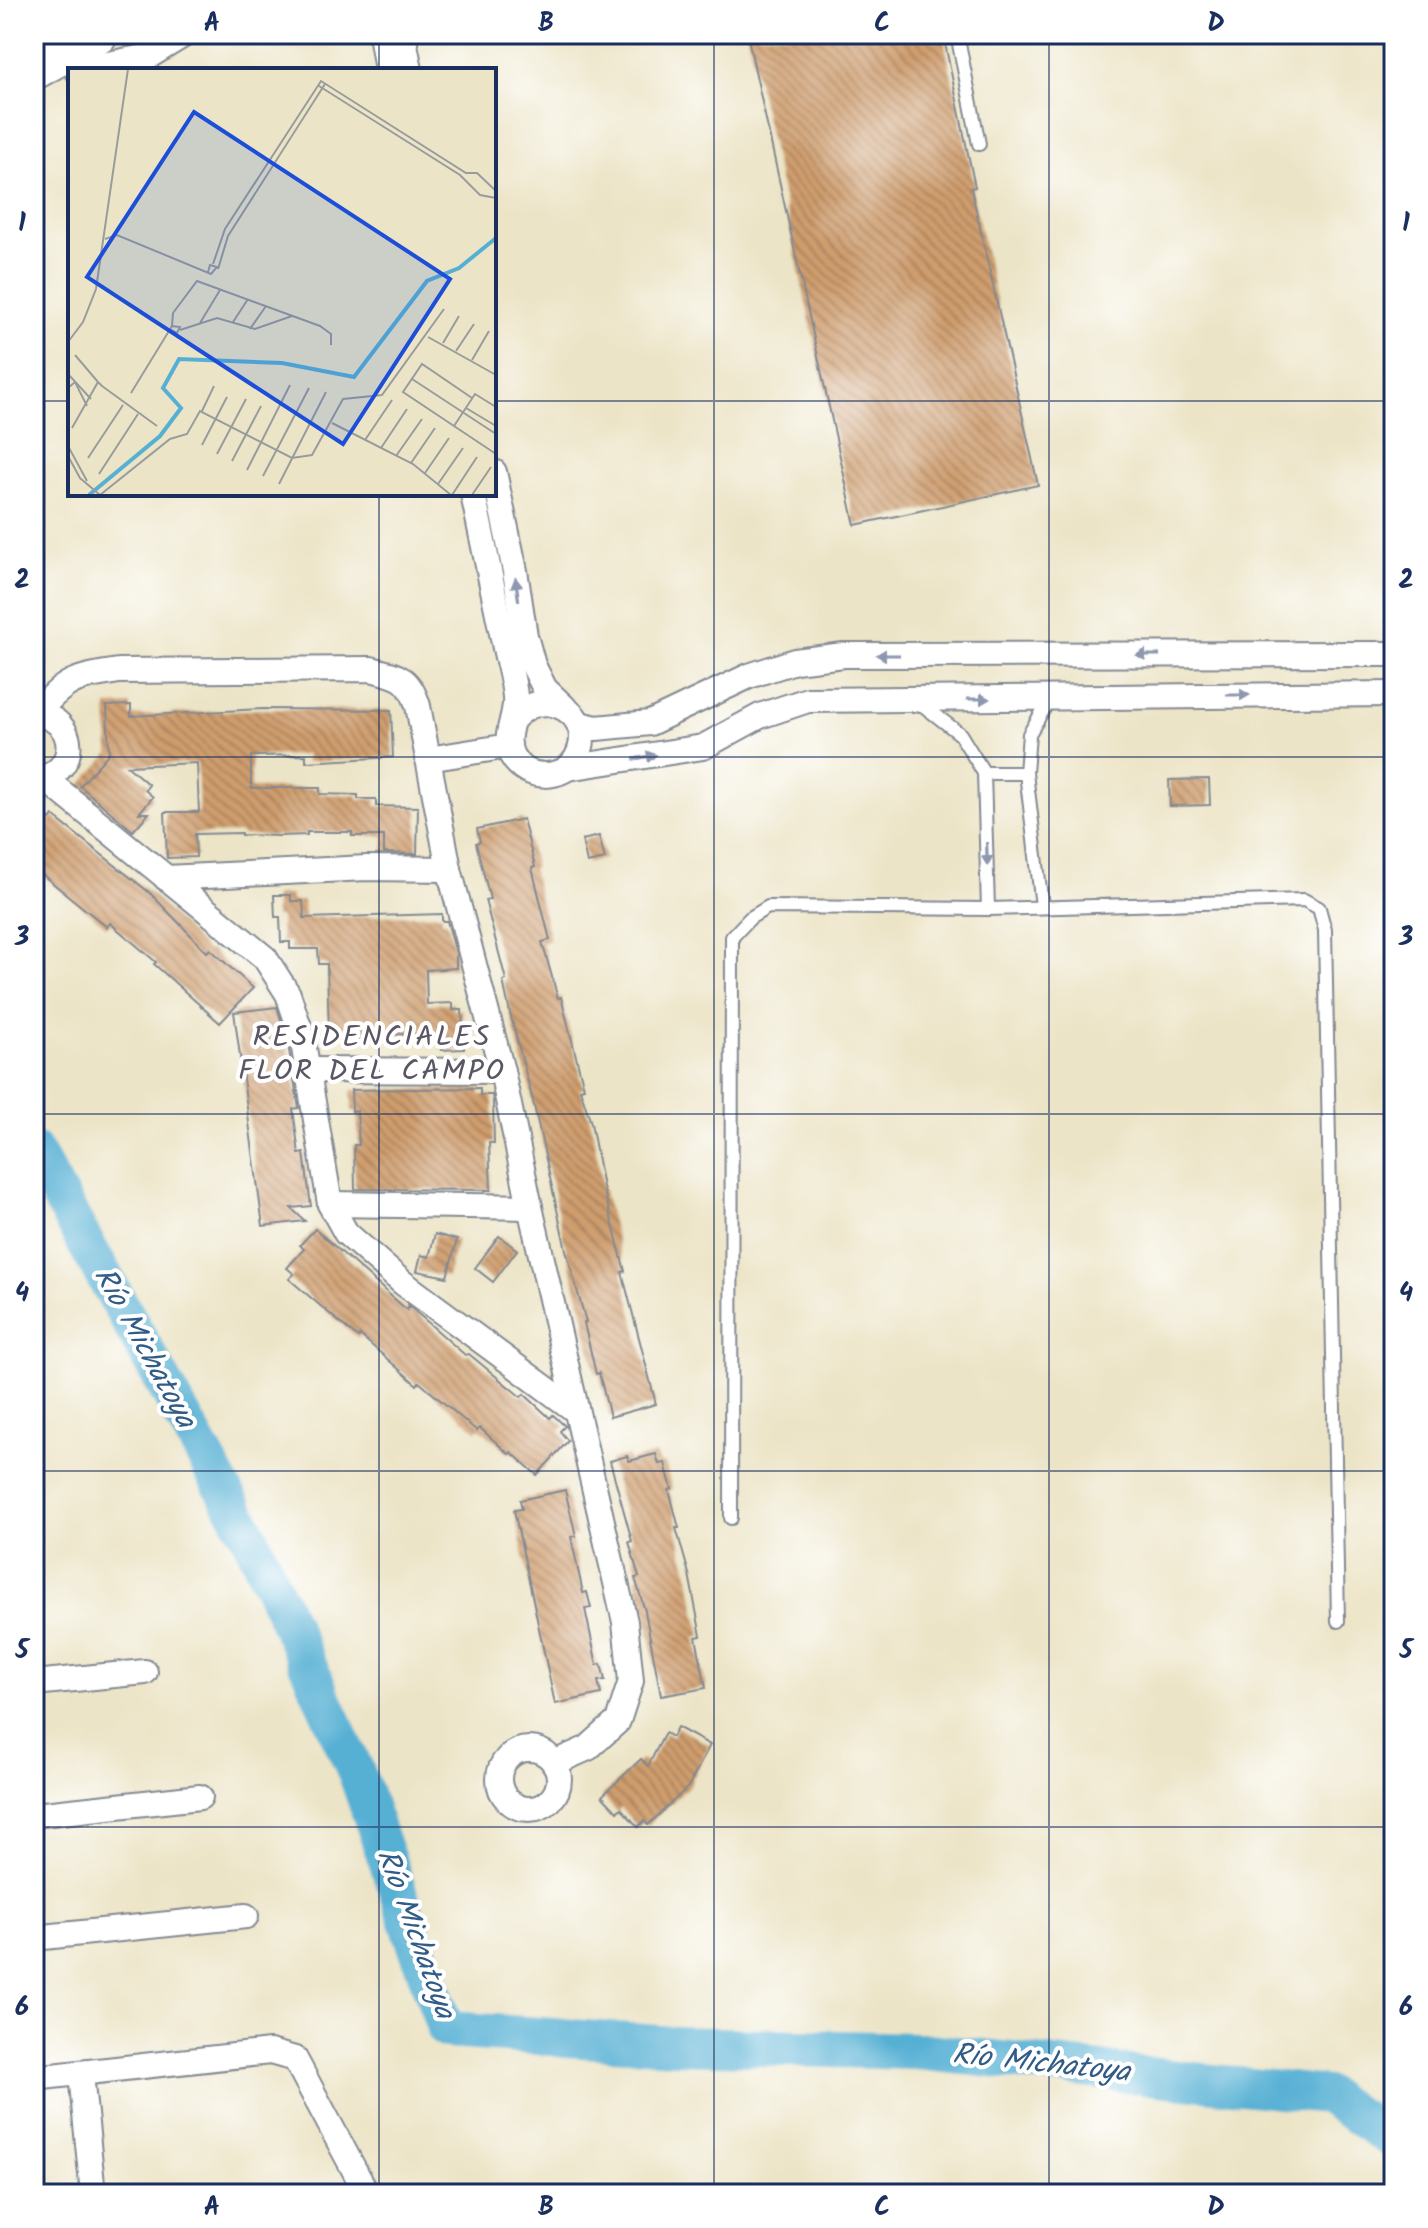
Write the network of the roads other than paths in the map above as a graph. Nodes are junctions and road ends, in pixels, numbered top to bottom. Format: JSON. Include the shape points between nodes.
{"nodes":[{"id":1,"x":43,"y":34,"type":"edge"},
{"id":2,"x":97,"y":34,"type":"edge"},
{"id":3,"x":185,"y":34,"type":"edge"},
{"id":4,"x":381,"y":34,"type":"edge"},
{"id":5,"x":403,"y":34,"type":"edge"},
{"id":6,"x":957,"y":34,"type":"edge"},
{"id":7,"x":34,"y":39,"type":"edge"},
{"id":8,"x":87,"y":68,"type":"edge"},
{"id":9,"x":387,"y":68,"type":"edge"},
{"id":10,"x":410,"y":68,"type":"edge"},
{"id":11,"x":34,"y":69,"type":"edge"},
{"id":12,"x":68,"y":71,"type":"edge"},
{"id":13,"x":34,"y":76,"type":"edge"},
{"id":14,"x":979,"y":144,"type":"dead end"},
{"id":15,"x":496,"y":481,"type":"edge"},
{"id":16,"x":473,"y":496,"type":"edge"},
{"id":17,"x":1394,"y":654,"type":"edge"},
{"id":18,"x":1394,"y":694,"type":"edge"},
{"id":19,"x":914,"y":698,"type":"junction"},
{"id":20,"x":1050,"y":699,"type":"junction"},
{"id":21,"x":35,"y":714,"type":"edge"},
{"id":22,"x":571,"y":716,"type":"junction"},
{"id":23,"x":512,"y":721,"type":"junction"},
{"id":24,"x":509,"y":746,"type":"junction"},
{"id":25,"x":428,"y":759,"type":"junction"},
{"id":26,"x":568,"y":768,"type":"junction"},
{"id":27,"x":984,"y":773,"type":"junction"},
{"id":28,"x":1026,"y":773,"type":"junction"},
{"id":29,"x":39,"y":778,"type":"edge"},
{"id":30,"x":449,"y":869,"type":"junction"},
{"id":31,"x":166,"y":878,"type":"junction"},
{"id":32,"x":1042,"y":906,"type":"junction"},
{"id":33,"x":988,"y":909,"type":"junction"},
{"id":34,"x":306,"y":1070,"type":"junction"},
{"id":35,"x":502,"y":1071,"type":"junction"},
{"id":36,"x":330,"y":1204,"type":"junction"},
{"id":37,"x":530,"y":1207,"type":"junction"},
{"id":38,"x":575,"y":1410,"type":"junction"},
{"id":39,"x":731,"y":1518,"type":"dead end"},
{"id":40,"x":1338,"y":1621,"type":"dead end"},
{"id":41,"x":145,"y":1672,"type":"dead end"},
{"id":42,"x":34,"y":1683,"type":"edge"},
{"id":43,"x":554,"y":1763,"type":"dead end"},
{"id":44,"x":200,"y":1797,"type":"dead end"},
{"id":45,"x":34,"y":1815,"type":"edge"},
{"id":46,"x":246,"y":1916,"type":"dead end"},
{"id":47,"x":34,"y":1938,"type":"edge"},
{"id":48,"x":81,"y":2074,"type":"junction"},
{"id":49,"x":34,"y":2078,"type":"edge"},
{"id":50,"x":93,"y":2194,"type":"edge"},
{"id":51,"x":367,"y":2194,"type":"edge"}],
"edges":[{"from":1,"to":7,"type":"highway"},
{"from":2,"to":11,"type":"highway"},
{"from":3,"to":8,"type":"street","via":[[149,56]]},
{"from":4,"to":9,"type":"street"},
{"from":5,"to":10,"type":"street"},
{"from":6,"to":14,"type":"lane"},
{"from":12,"to":13,"type":"street"},
{"from":22,"to":15,"type":"street","one_way":true,"via":[[545,689],[533,665]]},
{"from":16,"to":23,"type":"street","via":[[515,697]]},
{"from":17,"to":22,"type":"street","one_way":true,"via":[[844,655],[795,661],[749,676],[650,723],[596,728]]},
{"from":20,"to":18,"type":"street","one_way":true},
{"from":19,"to":20,"type":"street","one_way":true},
{"from":26,"to":19,"type":"street","one_way":true,"via":[[703,747],[760,716],[808,700]]},
{"from":19,"to":27,"type":"lane","via":[[960,734]]},
{"from":20,"to":28,"type":"lane","via":[[1029,734]]},
{"from":21,"to":25,"type":"street","via":[[58,689],[84,676],[119,671],[371,669],[398,676],[412,688]]},
{"from":21,"to":29,"type":"street","via":[[56,720],[69,748],[62,767]]},
{"from":22,"to":23,"type":"street","via":[[541,702]]},
{"from":22,"to":26,"type":"street","via":[[581,748]]},
{"from":23,"to":24,"type":"street"},
{"from":24,"to":25,"type":"street"},
{"from":24,"to":26,"type":"street","via":[[513,758],[532,774],[545,776]]},
{"from":25,"to":30,"type":"street"},
{"from":27,"to":28,"type":"lane"},
{"from":27,"to":33,"type":"lane","one_way":true},
{"from":28,"to":32,"type":"lane"},
{"from":29,"to":31,"type":"street"},
{"from":30,"to":31,"type":"street"},
{"from":30,"to":35,"type":"street"},
{"from":31,"to":34,"type":"street","via":[[265,958],[288,994]]},
{"from":32,"to":33,"type":"lane"},
{"from":32,"to":40,"type":"lane","via":[[1304,900],[1319,908],[1325,930]]},
{"from":33,"to":39,"type":"lane","via":[[768,907],[732,937]]},
{"from":34,"to":35,"type":"street"},
{"from":34,"to":36,"type":"street"},
{"from":35,"to":37,"type":"street"},
{"from":36,"to":37,"type":"street"},
{"from":36,"to":38,"type":"street","via":[[346,1233],[403,1283]]},
{"from":37,"to":38,"type":"street"},
{"from":38,"to":43,"type":"street","via":[[625,1622],[631,1681],[618,1721],[588,1748]]},
{"from":41,"to":42,"type":"street"},
{"from":44,"to":45,"type":"street"},
{"from":46,"to":47,"type":"street"},
{"from":48,"to":49,"type":"street"},
{"from":48,"to":50,"type":"street"},
{"from":48,"to":51,"type":"street","via":[[270,2052],[295,2059]]}]}
